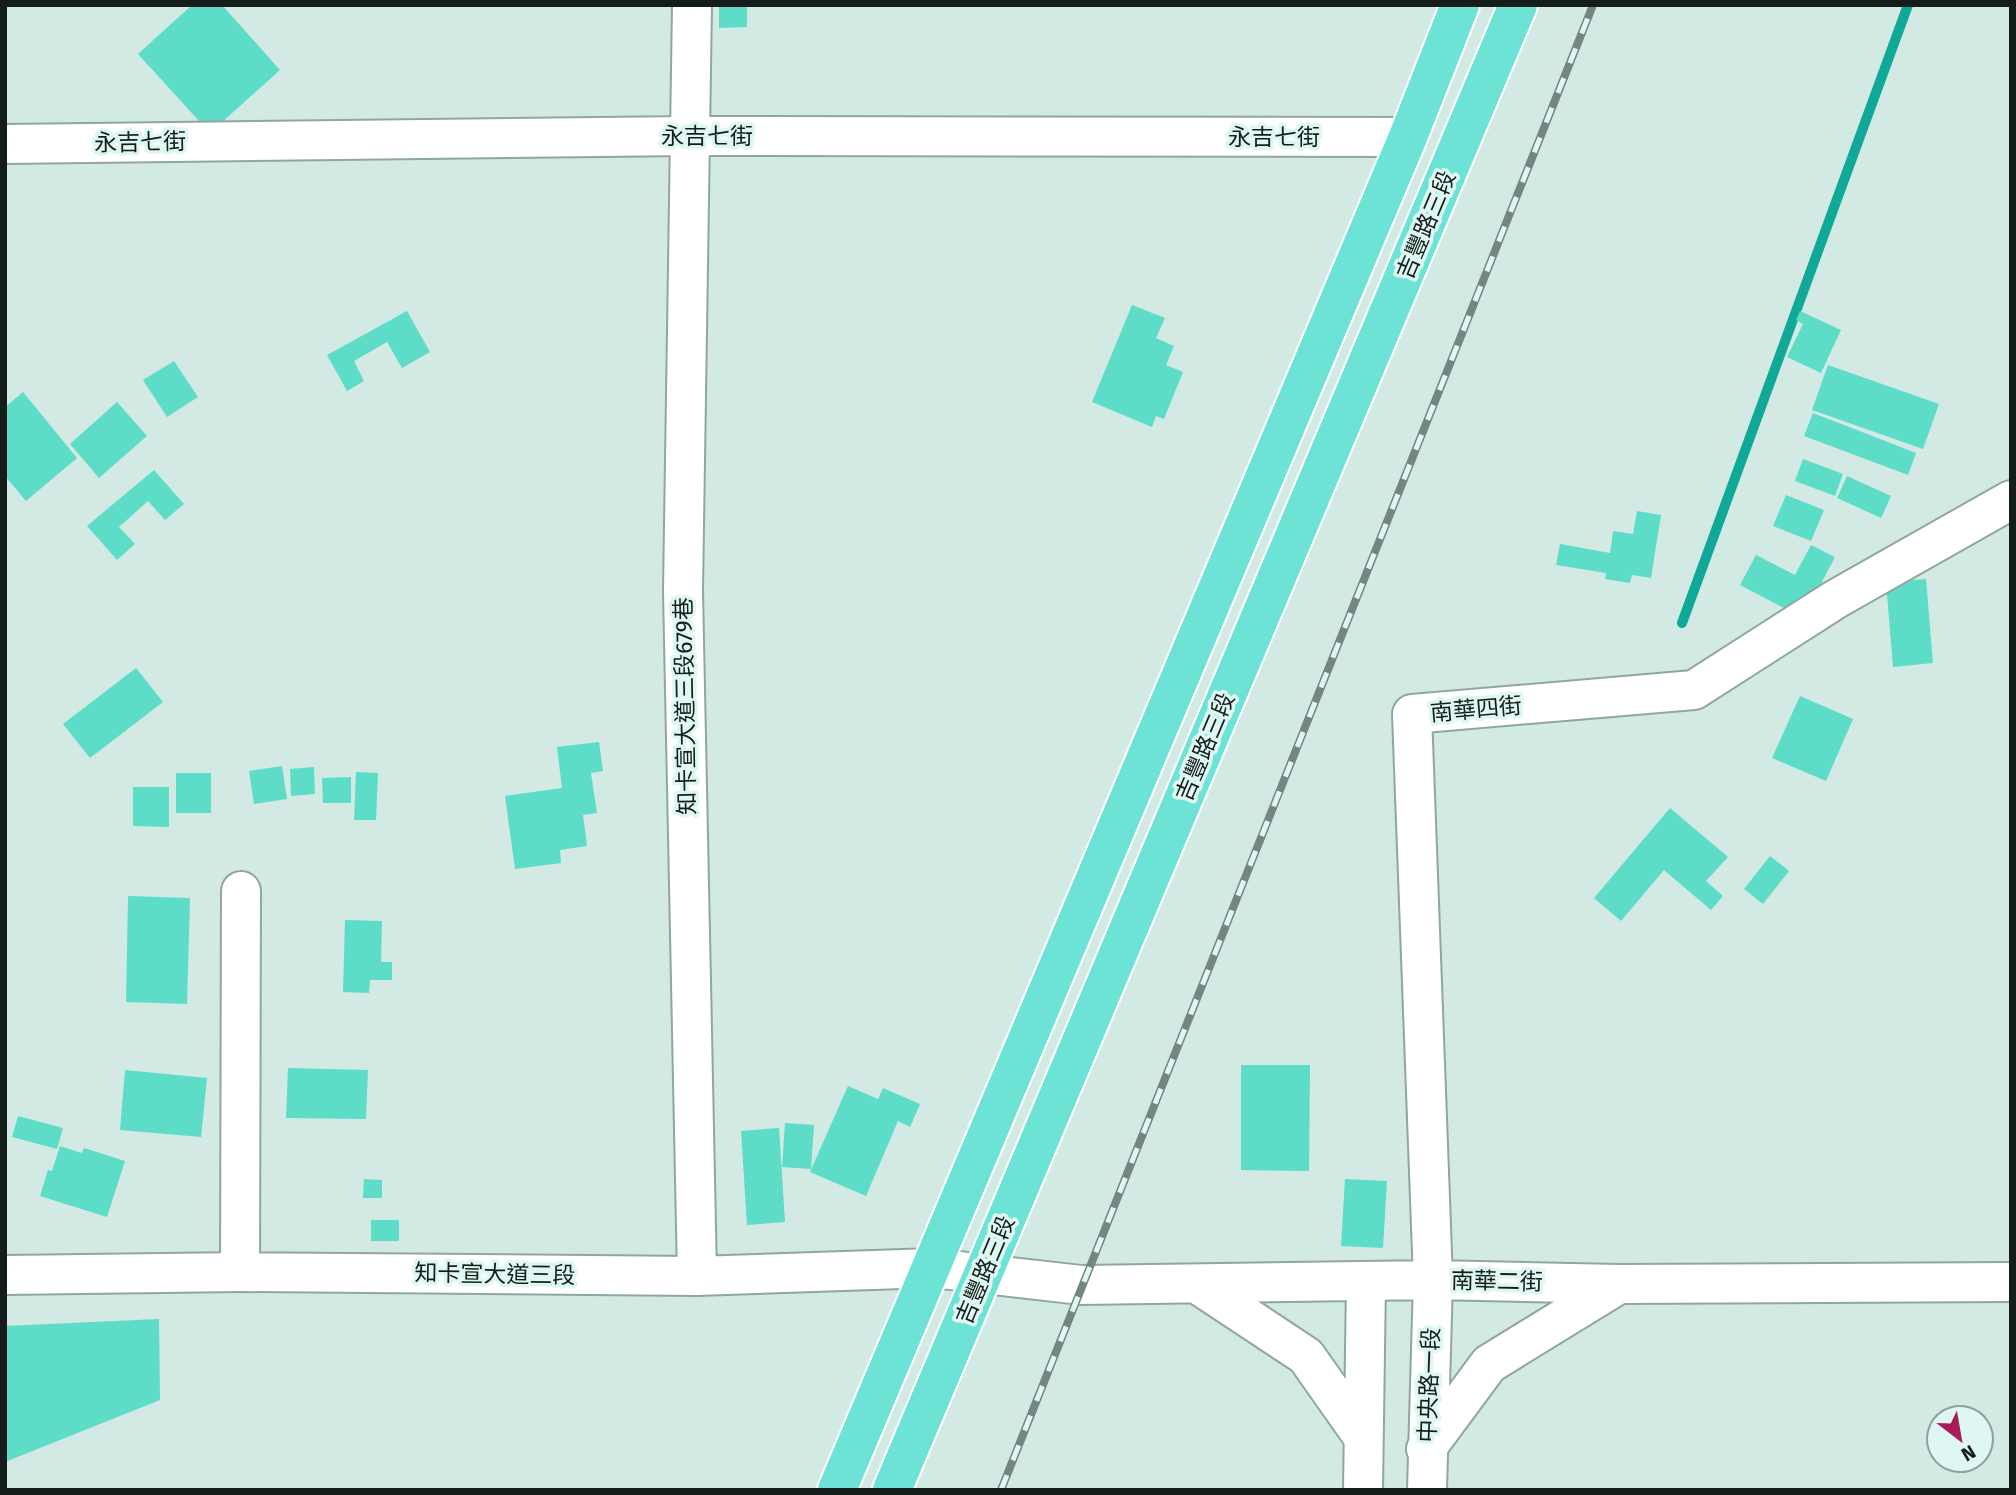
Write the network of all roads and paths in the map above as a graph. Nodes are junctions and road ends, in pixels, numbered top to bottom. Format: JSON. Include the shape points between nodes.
{"nodes":[{"id":1,"x":692,"y":5,"type":"edge"},
{"id":2,"x":1460,"y":5,"type":"edge"},
{"id":3,"x":1518,"y":5,"type":"edge"},
{"id":4,"x":689,"y":136,"type":"junction"},
{"id":5,"x":1408,"y":137,"type":"junction"},
{"id":6,"x":5,"y":144,"type":"edge"},
{"id":7,"x":2011,"y":500,"type":"edge"},
{"id":8,"x":241,"y":891,"type":"dead end"},
{"id":9,"x":933,"y":1268,"type":"junction"},
{"id":10,"x":240,"y":1272,"type":"junction"},
{"id":11,"x":984,"y":1273,"type":"junction"},
{"id":12,"x":5,"y":1275,"type":"edge"},
{"id":13,"x":697,"y":1276,"type":"junction"},
{"id":14,"x":1433,"y":1280,"type":"junction"},
{"id":15,"x":1366,"y":1282,"type":"junction"},
{"id":16,"x":2011,"y":1282,"type":"edge"},
{"id":17,"x":1197,"y":1284,"type":"junction"},
{"id":18,"x":1619,"y":1284,"type":"junction"},
{"id":19,"x":1363,"y":1437,"type":"junction"},
{"id":20,"x":1426,"y":1449,"type":"junction"},
{"id":21,"x":837,"y":1490,"type":"edge"},
{"id":22,"x":892,"y":1490,"type":"edge"},
{"id":23,"x":1363,"y":1490,"type":"edge"},
{"id":24,"x":1427,"y":1490,"type":"edge"}],
"edges":[{"from":1,"to":4,"type":"street","name":"知卡宣大道三段679巷"},
{"from":2,"to":5,"type":"main road"},
{"from":3,"to":11,"type":"main road","name":"吉豐路三段"},
{"from":4,"to":5,"type":"street","name":"永吉七街"},
{"from":4,"to":6,"type":"street","name":"永吉七街"},
{"from":4,"to":13,"type":"street","name":"知卡宣大道三段679巷","via":[[683,591]]},
{"from":5,"to":9,"type":"main road"},
{"from":7,"to":14,"type":"street","name":"南華四街","via":[[1836,598],[1694,690],[1412,714]]},
{"from":8,"to":10,"type":"street"},
{"from":9,"to":11,"type":"street","name":"知卡宣大道三段"},
{"from":9,"to":13,"type":"street","name":"知卡宣大道三段"},
{"from":9,"to":21,"type":"main road"},
{"from":10,"to":12,"type":"street","name":"知卡宣大道三段"},
{"from":10,"to":13,"type":"street","name":"知卡宣大道三段"},
{"from":11,"to":17,"type":"street","name":"南華二街","via":[[1081,1285]]},
{"from":11,"to":22,"type":"main road","name":"吉豐路三段"},
{"from":14,"to":15,"type":"street","name":"南華二街"},
{"from":14,"to":18,"type":"street","name":"南華二街"},
{"from":14,"to":20,"type":"street","name":"中央路一段"},
{"from":15,"to":17,"type":"street","name":"南華二街"},
{"from":15,"to":19,"type":"street"},
{"from":16,"to":18,"type":"street","name":"南華二街"},
{"from":17,"to":19,"type":"street","via":[[1306,1356]]},
{"from":18,"to":20,"type":"street","via":[[1489,1364]]},
{"from":19,"to":23,"type":"street"},
{"from":20,"to":24,"type":"street","name":"中央路一段"}]}
